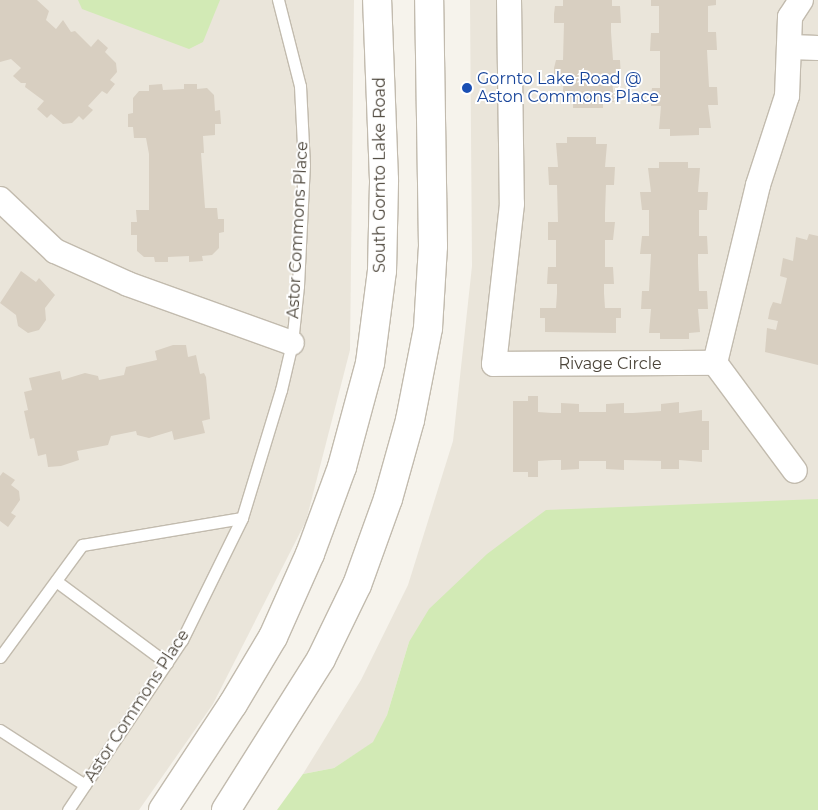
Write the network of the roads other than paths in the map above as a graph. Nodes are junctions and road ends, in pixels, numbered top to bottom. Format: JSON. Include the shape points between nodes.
{"nodes":[{"id":1,"x":278,"y":0,"type":"edge"},
{"id":2,"x":378,"y":0,"type":"edge"},
{"id":3,"x":429,"y":0,"type":"edge"},
{"id":4,"x":509,"y":0,"type":"edge"},
{"id":5,"x":801,"y":0,"type":"edge"},
{"id":6,"x":791,"y":47,"type":"junction"},
{"id":7,"x":818,"y":48,"type":"edge"},
{"id":8,"x":0,"y":200,"type":"edge"},
{"id":9,"x":292,"y":343,"type":"junction"},
{"id":10,"x":715,"y":363,"type":"junction"},
{"id":11,"x":795,"y":471,"type":"dead end"},
{"id":12,"x":242,"y":518,"type":"junction"},
{"id":13,"x":56,"y":581,"type":"junction"},
{"id":14,"x":0,"y":657,"type":"edge"},
{"id":15,"x":167,"y":663,"type":"junction"},
{"id":16,"x":0,"y":730,"type":"edge"},
{"id":17,"x":85,"y":785,"type":"junction"},
{"id":18,"x":68,"y":810,"type":"edge"},
{"id":19,"x":163,"y":810,"type":"edge"},
{"id":20,"x":226,"y":810,"type":"edge"}],
"edges":[{"from":1,"to":9,"type":"lane","name":"Astor Commons Place","via":[[300,86],[304,164]]},
{"from":2,"to":19,"type":"street","name":"South Gornto Lake Road","via":[[384,180],[382,272],[370,363],[342,467],[310,554],[273,637]]},
{"from":3,"to":20,"type":"street","via":[[434,246],[428,328],[410,420],[388,499],[357,585],[321,658]]},
{"from":4,"to":10,"type":"street","name":"Rivage Circle","via":[[512,204],[494,364]]},
{"from":5,"to":6,"type":"street","via":[[790,16]]},
{"from":6,"to":7,"type":"street"},
{"from":6,"to":10,"type":"street","via":[[788,96],[758,185]]},
{"from":8,"to":9,"type":"street","name":"Astor Commons Place","via":[[55,251],[128,284]]},
{"from":9,"to":12,"type":"lane","name":"Astor Commons Place"},
{"from":10,"to":11,"type":"street"},
{"from":12,"to":13,"type":"lane","via":[[82,545]]},
{"from":12,"to":15,"type":"lane","name":"Astor Commons Place","via":[[182,640]]},
{"from":13,"to":14,"type":"lane"},
{"from":13,"to":15,"type":"lane"},
{"from":15,"to":17,"type":"lane","name":"Astor Commons Place"},
{"from":16,"to":17,"type":"lane"},
{"from":17,"to":18,"type":"lane","name":"Astor Commons Place"}]}
